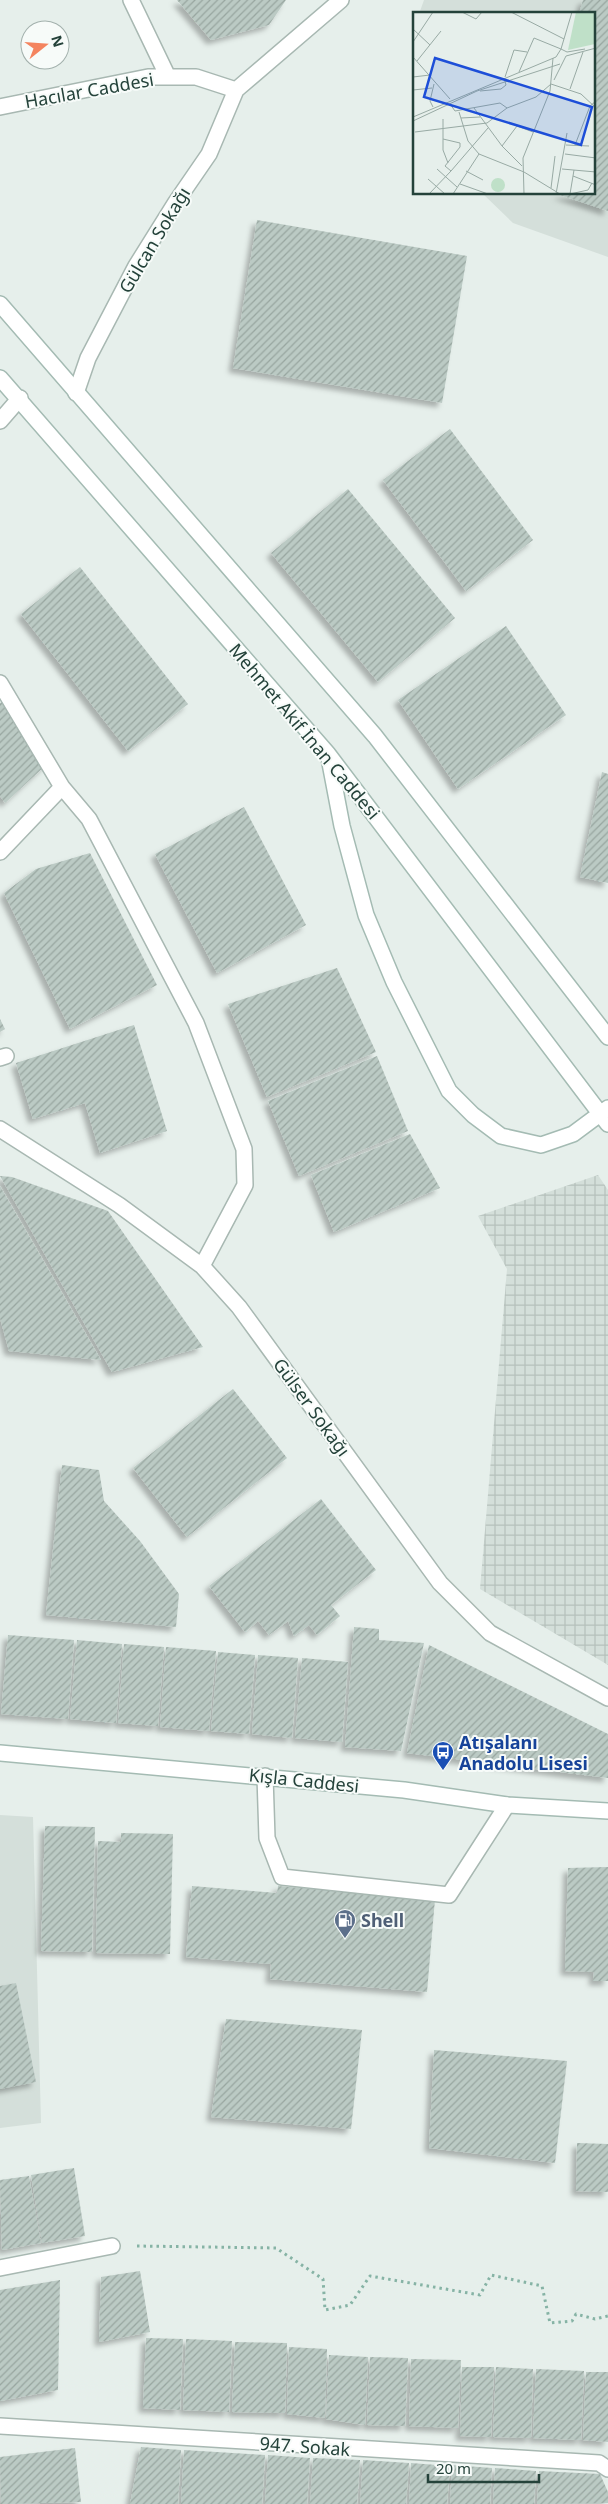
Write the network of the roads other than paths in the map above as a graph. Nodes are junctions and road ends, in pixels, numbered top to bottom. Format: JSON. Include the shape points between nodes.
{"nodes":[{"id":1,"x":131,"y":0,"type":"edge"},
{"id":2,"x":341,"y":0,"type":"edge"},
{"id":3,"x":168,"y":77,"type":"junction"},
{"id":4,"x":236,"y":90,"type":"junction"},
{"id":5,"x":0,"y":107,"type":"edge"},
{"id":6,"x":0,"y":304,"type":"edge"},
{"id":7,"x":0,"y":378,"type":"edge"},
{"id":8,"x":76,"y":393,"type":"junction"},
{"id":9,"x":20,"y":398,"type":"junction"},
{"id":10,"x":0,"y":421,"type":"edge"},
{"id":11,"x":0,"y":683,"type":"edge"},
{"id":12,"x":328,"y":754,"type":"junction"},
{"id":13,"x":62,"y":787,"type":"junction"},
{"id":14,"x":0,"y":852,"type":"edge"},
{"id":15,"x":608,"y":1037,"type":"edge"},
{"id":16,"x":606,"y":1115,"type":"edge"},
{"id":17,"x":0,"y":1129,"type":"edge"},
{"id":18,"x":202,"y":1266,"type":"junction"},
{"id":19,"x":608,"y":1698,"type":"edge"},
{"id":20,"x":0,"y":1753,"type":"edge"},
{"id":21,"x":265,"y":1776,"type":"junction"},
{"id":22,"x":507,"y":1805,"type":"junction"},
{"id":23,"x":608,"y":1811,"type":"edge"},
{"id":24,"x":112,"y":2246,"type":"road end"},
{"id":25,"x":0,"y":2268,"type":"edge"},
{"id":26,"x":0,"y":2426,"type":"edge"},
{"id":27,"x":608,"y":2470,"type":"edge"}],
"edges":[{"from":1,"to":3,"type":"street"},
{"from":2,"to":4,"type":"street"},
{"from":3,"to":4,"type":"street","name":"Hacılar Caddesi","via":[[196,77]]},
{"from":3,"to":5,"type":"street","name":"Hacılar Caddesi","via":[[148,77]]},
{"from":4,"to":8,"type":"street","name":"Gülcan Sokağı","via":[[209,154],[132,274],[88,358]]},
{"from":6,"to":8,"type":"street"},
{"from":7,"to":9,"type":"street","name":"Mehmet Akif İnan Caddesi"},
{"from":8,"to":15,"type":"street","via":[[375,736]]},
{"from":9,"to":10,"type":"street"},
{"from":9,"to":12,"type":"street","name":"Mehmet Akif İnan Caddesi"},
{"from":11,"to":13,"type":"street"},
{"from":12,"to":16,"type":"street","name":"Mehmet Akif İnan Caddesi"},
{"from":12,"to":16,"type":"street","via":[[342,826],[366,915],[394,982],[448,1091],[501,1136],[541,1145],[573,1134]]},
{"from":13,"to":14,"type":"street"},
{"from":13,"to":18,"type":"street","via":[[89,819],[196,1023],[244,1149],[245,1184]]},
{"from":17,"to":18,"type":"street","name":"Gülser Sokağı","via":[[119,1206]]},
{"from":18,"to":19,"type":"street","name":"Gülser Sokağı","via":[[239,1307],[440,1583],[490,1633]]},
{"from":20,"to":21,"type":"street","name":"Kışla Caddesi"},
{"from":21,"to":22,"type":"street","name":"Kışla Caddesi","via":[[404,1790]]},
{"from":21,"to":22,"type":"street","via":[[267,1838],[282,1877],[449,1895]]},
{"from":22,"to":23,"type":"street","name":"Kışla Caddesi"},
{"from":24,"to":25,"type":"street"},
{"from":26,"to":27,"type":"street","name":"947. Sokak","via":[[599,2463]]}]}
